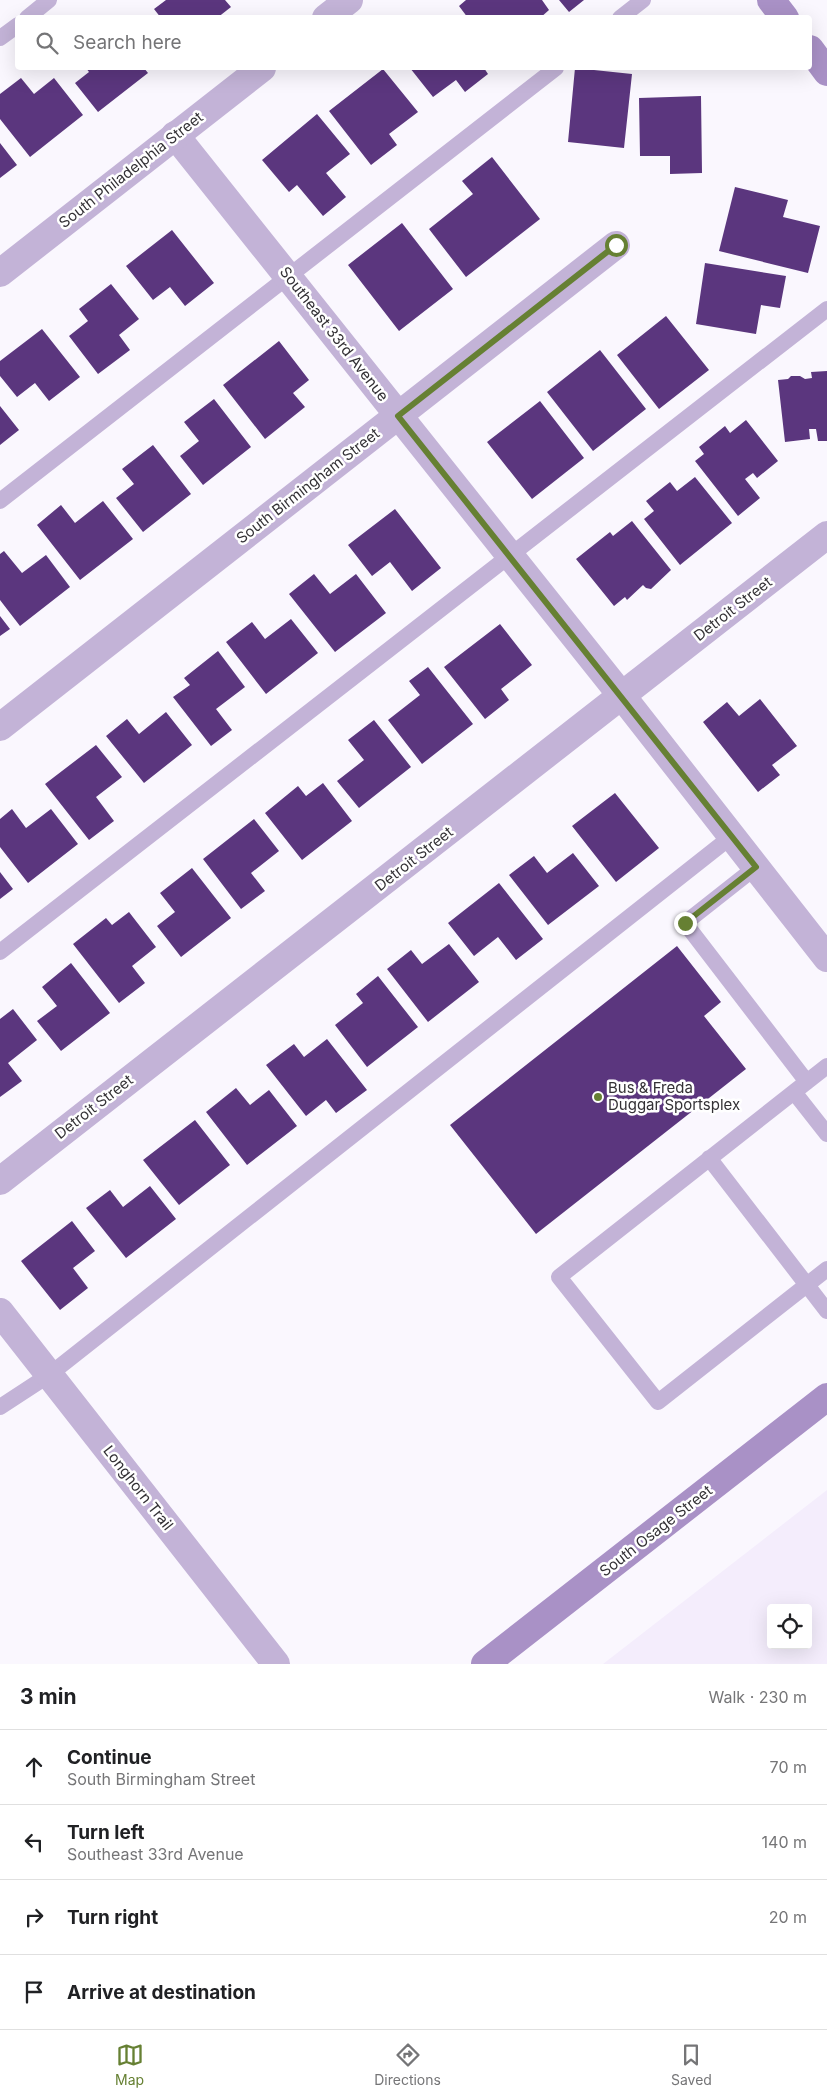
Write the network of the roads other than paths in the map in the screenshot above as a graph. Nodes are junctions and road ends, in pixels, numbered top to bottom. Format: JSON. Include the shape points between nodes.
{"nodes":[{"id":1,"x":49,"y":0,"type":"edge"},
{"id":2,"x":349,"y":0,"type":"edge"},
{"id":3,"x":643,"y":0,"type":"edge"},
{"id":4,"x":771,"y":0,"type":"edge"},
{"id":5,"x":31,"y":15,"type":"edge"},
{"id":6,"x":330,"y":15,"type":"edge"},
{"id":7,"x":624,"y":15,"type":"edge"},
{"id":8,"x":783,"y":15,"type":"edge"},
{"id":9,"x":15,"y":27,"type":"edge"},
{"id":10,"x":0,"y":38,"type":"edge"},
{"id":11,"x":812,"y":52,"type":"edge"},
{"id":12,"x":259,"y":70,"type":"edge"},
{"id":13,"x":553,"y":70,"type":"edge"},
{"id":14,"x":827,"y":72,"type":"edge"},
{"id":15,"x":175,"y":134,"type":"junction"},
{"id":16,"x":616,"y":245,"type":"dead end"},
{"id":17,"x":0,"y":272,"type":"edge"},
{"id":18,"x":288,"y":277,"type":"junction"},
{"id":19,"x":827,"y":309,"type":"edge"},
{"id":20,"x":398,"y":416,"type":"junction"},
{"id":21,"x":0,"y":501,"type":"edge"},
{"id":22,"x":827,"y":535,"type":"edge"},
{"id":23,"x":509,"y":554,"type":"junction"},
{"id":24,"x":622,"y":696,"type":"junction"},
{"id":25,"x":0,"y":727,"type":"edge"},
{"id":26,"x":732,"y":836,"type":"junction"},
{"id":27,"x":756,"y":867,"type":"junction"},
{"id":28,"x":0,"y":952,"type":"edge"},
{"id":29,"x":827,"y":958,"type":"edge"},
{"id":30,"x":827,"y":1066,"type":"edge"},
{"id":31,"x":801,"y":1087,"type":"junction"},
{"id":32,"x":827,"y":1134,"type":"edge"},
{"id":33,"x":709,"y":1158,"type":"junction"},
{"id":34,"x":0,"y":1181,"type":"edge"},
{"id":35,"x":827,"y":1269,"type":"edge"},
{"id":36,"x":807,"y":1285,"type":"junction"},
{"id":37,"x":827,"y":1311,"type":"edge"},
{"id":38,"x":0,"y":1312,"type":"edge"},
{"id":39,"x":49,"y":1375,"type":"junction"},
{"id":40,"x":827,"y":1398,"type":"edge"},
{"id":41,"x":0,"y":1407,"type":"edge"},
{"id":42,"x":276,"y":1664,"type":"edge"},
{"id":43,"x":486,"y":1664,"type":"edge"}],
"edges":[{"from":1,"to":5,"type":"lane"},
{"from":2,"to":6,"type":"street"},
{"from":3,"to":7,"type":"lane"},
{"from":4,"to":8,"type":"main road"},
{"from":9,"to":10,"type":"lane"},
{"from":11,"to":14,"type":"main road"},
{"from":12,"to":15,"type":"street","name":"South Philadelphia Street"},
{"from":13,"to":18,"type":"lane"},
{"from":15,"to":17,"type":"street","name":"South Philadelphia Street"},
{"from":15,"to":18,"type":"street","name":"Southeast 33rd Avenue"},
{"from":16,"to":20,"type":"street","name":"South Birmingham Street"},
{"from":18,"to":20,"type":"street","name":"Southeast 33rd Avenue"},
{"from":18,"to":21,"type":"lane"},
{"from":19,"to":23,"type":"lane"},
{"from":20,"to":23,"type":"street","name":"Southeast 33rd Avenue"},
{"from":20,"to":25,"type":"street","name":"South Birmingham Street"},
{"from":22,"to":24,"type":"street","name":"Detroit Street"},
{"from":23,"to":24,"type":"street","name":"Southeast 33rd Avenue"},
{"from":23,"to":28,"type":"lane"},
{"from":24,"to":26,"type":"street","name":"Southeast 33rd Avenue"},
{"from":24,"to":34,"type":"street","name":"Detroit Street"},
{"from":26,"to":27,"type":"street","name":"Southeast 33rd Avenue"},
{"from":26,"to":39,"type":"lane"},
{"from":27,"to":29,"type":"street","name":"Southeast 33rd Avenue"},
{"from":27,"to":31,"type":"lane","via":[[685,923]]},
{"from":30,"to":31,"type":"lane"},
{"from":31,"to":32,"type":"lane"},
{"from":31,"to":33,"type":"lane"},
{"from":33,"to":36,"type":"lane"},
{"from":33,"to":36,"type":"lane","via":[[558,1277],[658,1402]]},
{"from":35,"to":36,"type":"lane"},
{"from":36,"to":37,"type":"lane"},
{"from":38,"to":39,"type":"street","name":"Longhorn Trail"},
{"from":39,"to":41,"type":"lane"},
{"from":39,"to":42,"type":"street","name":"Longhorn Trail"},
{"from":40,"to":43,"type":"main road","name":"South Osage Street"}]}
